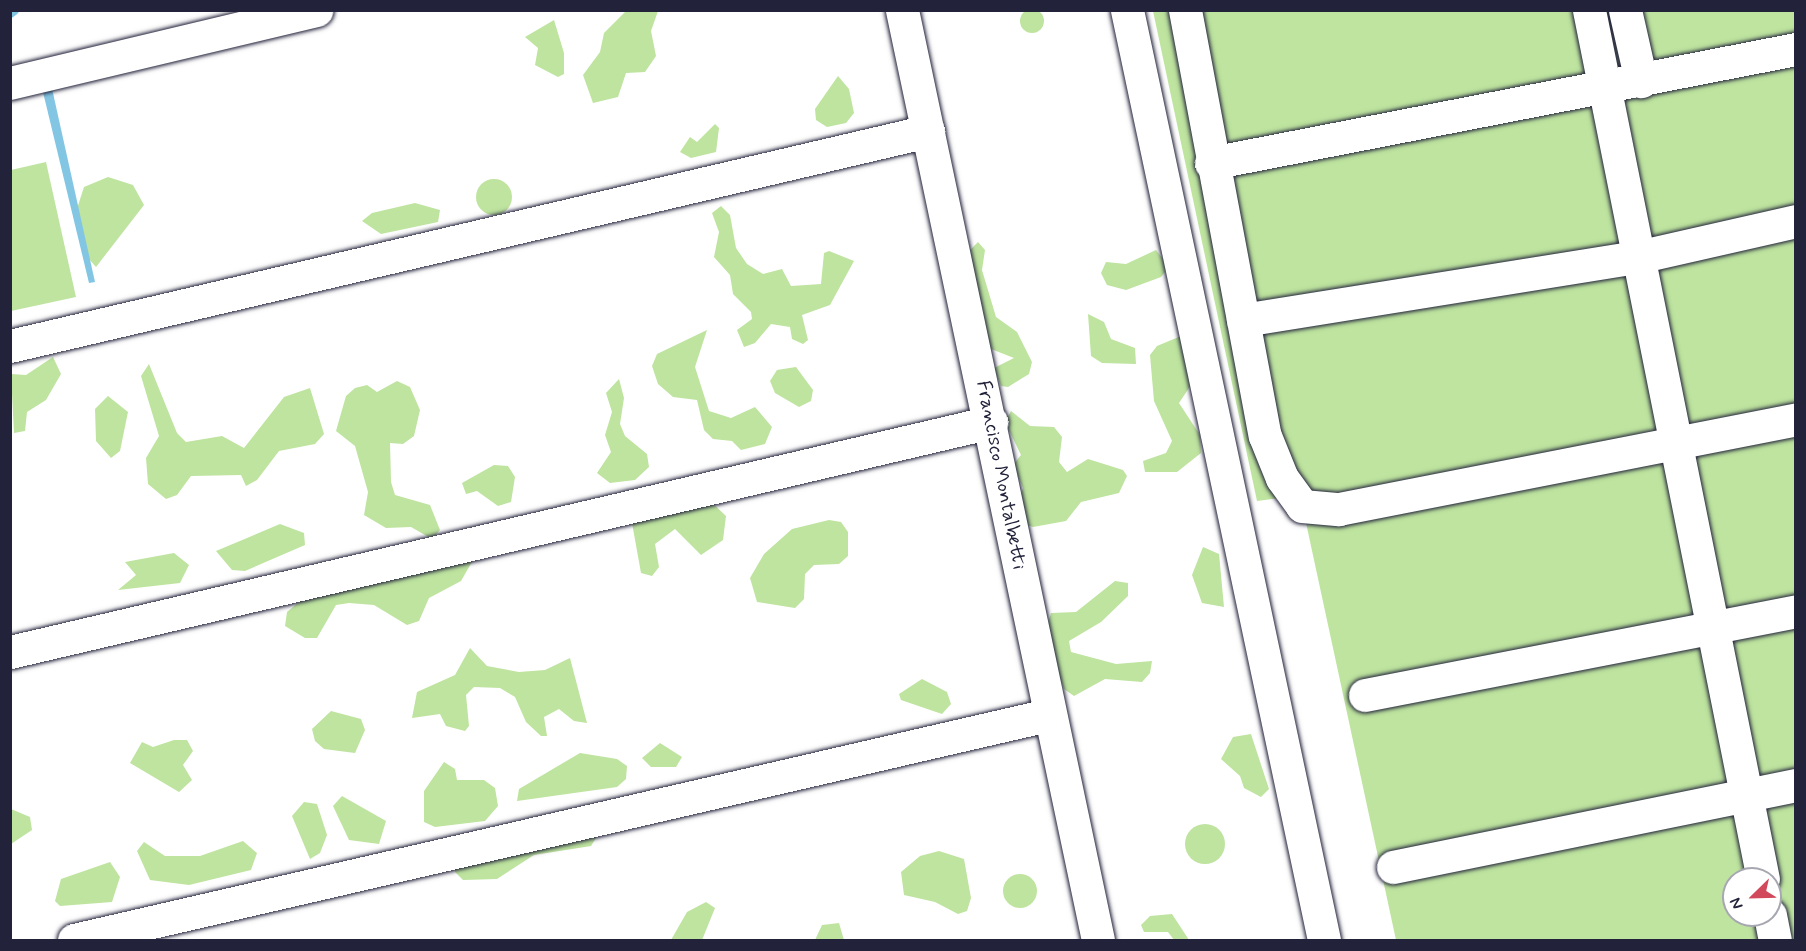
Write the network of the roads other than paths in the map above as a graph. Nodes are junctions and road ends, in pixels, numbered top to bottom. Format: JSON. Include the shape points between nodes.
{"nodes":[{"id":1,"x":316,"y":10,"type":"edge"},
{"id":2,"x":902,"y":10,"type":"edge"},
{"id":3,"x":1127,"y":10,"type":"edge"},
{"id":4,"x":1185,"y":10,"type":"edge"},
{"id":5,"x":1589,"y":10,"type":"edge"},
{"id":6,"x":1625,"y":10,"type":"edge"},
{"id":7,"x":1796,"y":49,"type":"edge"},
{"id":8,"x":19,"y":80,"type":"edge"},
{"id":9,"x":1641,"y":81,"type":"junction"},
{"id":10,"x":1605,"y":88,"type":"junction"},
{"id":11,"x":928,"y":131,"type":"junction"},
{"id":12,"x":1211,"y":163,"type":"junction"},
{"id":13,"x":1796,"y":221,"type":"edge"},
{"id":14,"x":1642,"y":256,"type":"junction"},
{"id":15,"x":1243,"y":320,"type":"junction"},
{"id":16,"x":10,"y":346,"type":"edge"},
{"id":17,"x":1796,"y":418,"type":"edge"},
{"id":18,"x":991,"y":422,"type":"junction"},
{"id":19,"x":1677,"y":443,"type":"junction"},
{"id":20,"x":1796,"y":611,"type":"edge"},
{"id":21,"x":1710,"y":628,"type":"junction"},
{"id":22,"x":10,"y":652,"type":"edge"},
{"id":23,"x":1365,"y":695,"type":"dead end"},
{"id":24,"x":1048,"y":715,"type":"junction"},
{"id":25,"x":1796,"y":785,"type":"edge"},
{"id":26,"x":1746,"y":795,"type":"junction"},
{"id":27,"x":1393,"y":867,"type":"dead end"},
{"id":28,"x":1761,"y":867,"type":"edge"},
{"id":29,"x":74,"y":940,"type":"edge"},
{"id":30,"x":1098,"y":940,"type":"edge"},
{"id":31,"x":1324,"y":940,"type":"edge"}],
"edges":[{"from":1,"to":8,"type":"street"},
{"from":2,"to":11,"type":"street","name":"Francisco Montalbetti"},
{"from":3,"to":31,"type":"street"},
{"from":4,"to":12,"type":"street"},
{"from":5,"to":10,"type":"street"},
{"from":6,"to":9,"type":"street"},
{"from":7,"to":9,"type":"street"},
{"from":9,"to":10,"type":"street"},
{"from":10,"to":12,"type":"street"},
{"from":10,"to":14,"type":"street"},
{"from":11,"to":16,"type":"street"},
{"from":11,"to":18,"type":"street","name":"Francisco Montalbetti"},
{"from":12,"to":15,"type":"street"},
{"from":13,"to":14,"type":"street"},
{"from":14,"to":15,"type":"street"},
{"from":14,"to":19,"type":"street"},
{"from":15,"to":19,"type":"street","via":[[1265,436],[1282,478],[1302,506],[1339,509]]},
{"from":17,"to":19,"type":"street"},
{"from":18,"to":22,"type":"street"},
{"from":18,"to":24,"type":"street","name":"Francisco Montalbetti"},
{"from":19,"to":21,"type":"street"},
{"from":20,"to":21,"type":"street"},
{"from":21,"to":23,"type":"street"},
{"from":21,"to":26,"type":"street"},
{"from":24,"to":29,"type":"street"},
{"from":24,"to":30,"type":"street","name":"Francisco Montalbetti"},
{"from":25,"to":26,"type":"street"},
{"from":26,"to":27,"type":"street"},
{"from":26,"to":28,"type":"street"}]}
